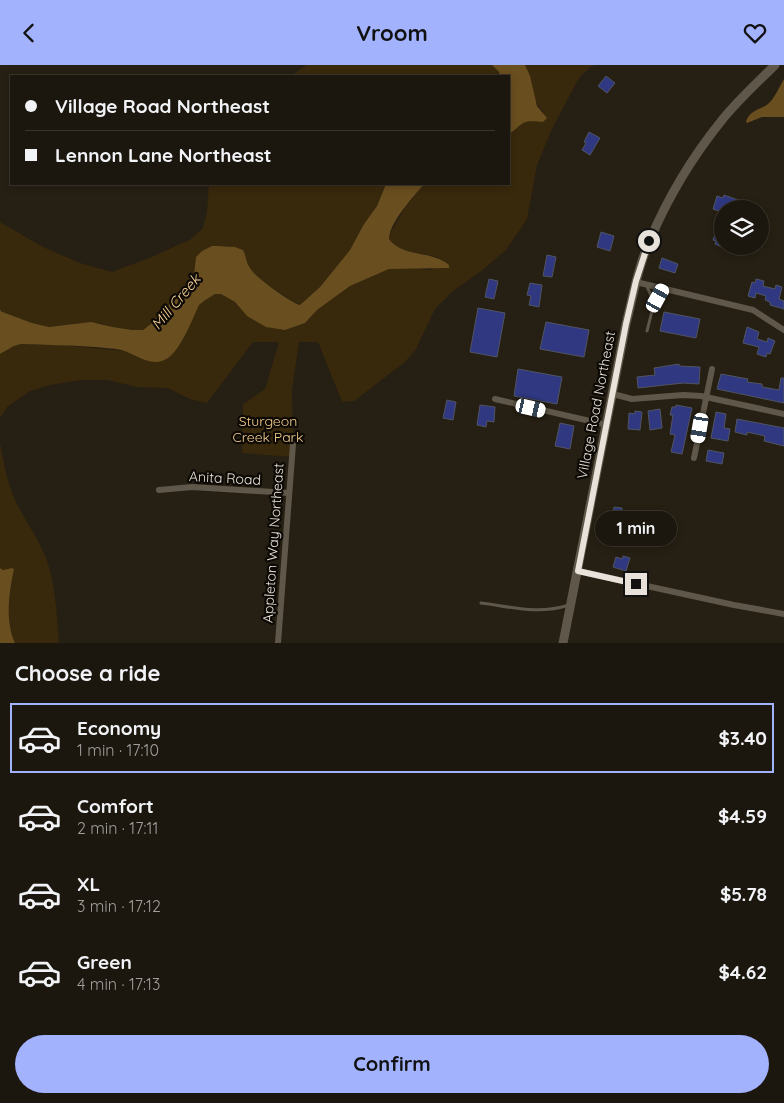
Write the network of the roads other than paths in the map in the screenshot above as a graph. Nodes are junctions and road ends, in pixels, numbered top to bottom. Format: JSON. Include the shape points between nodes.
{"nodes":[{"id":1,"x":775,"y":65,"type":"edge"},
{"id":2,"x":636,"y":281,"type":"junction"},
{"id":3,"x":646,"y":284,"type":"junction"},
{"id":4,"x":663,"y":288,"type":"junction"},
{"id":5,"x":654,"y":303,"type":"junction"},
{"id":6,"x":784,"y":330,"type":"edge"},
{"id":7,"x":647,"y":331,"type":"dead end"},
{"id":8,"x":712,"y":369,"type":"dead end"},
{"id":9,"x":613,"y":394,"type":"junction"},
{"id":10,"x":706,"y":397,"type":"junction"},
{"id":11,"x":495,"y":399,"type":"dead end"},
{"id":12,"x":784,"y":413,"type":"edge"},
{"id":13,"x":607,"y":425,"type":"junction"},
{"id":14,"x":293,"y":444,"type":"dead end"},
{"id":15,"x":694,"y":458,"type":"dead end"},
{"id":16,"x":160,"y":490,"type":"dead end"},
{"id":17,"x":289,"y":493,"type":"junction"},
{"id":18,"x":578,"y":571,"type":"junction"},
{"id":19,"x":481,"y":603,"type":"dead end"},
{"id":20,"x":572,"y":603,"type":"junction"},
{"id":21,"x":784,"y":614,"type":"edge"},
{"id":22,"x":278,"y":643,"type":"edge"},
{"id":23,"x":564,"y":643,"type":"edge"}],
"edges":[{"from":1,"to":2,"type":"main road","name":"Village Road Northeast","via":[[723,119],[682,177],[649,241]]},
{"from":2,"to":3,"type":"street"},
{"from":2,"to":9,"type":"main road","name":"Village Road Northeast"},
{"from":3,"to":4,"type":"street"},
{"from":3,"to":5,"type":"lane"},
{"from":4,"to":5,"type":"lane"},
{"from":4,"to":6,"type":"street","via":[[753,310]]},
{"from":5,"to":7,"type":"lane"},
{"from":8,"to":10,"type":"street"},
{"from":9,"to":10,"type":"street","via":[[632,399],[683,395]]},
{"from":9,"to":13,"type":"main road","name":"Village Road Northeast"},
{"from":10,"to":12,"type":"street"},
{"from":10,"to":15,"type":"street"},
{"from":11,"to":13,"type":"street"},
{"from":13,"to":18,"type":"main road","name":"Village Road Northeast"},
{"from":14,"to":17,"type":"street","name":"Appleton Way Northeast"},
{"from":16,"to":17,"type":"street","name":"Anita Road","via":[[192,487]]},
{"from":17,"to":22,"type":"street","name":"Appleton Way Northeast"},
{"from":18,"to":20,"type":"main road","name":"Village Road Northeast"},
{"from":18,"to":21,"type":"street"},
{"from":19,"to":20,"type":"lane","via":[[538,611]]},
{"from":20,"to":23,"type":"main road","name":"Village Road Northeast"}]}
